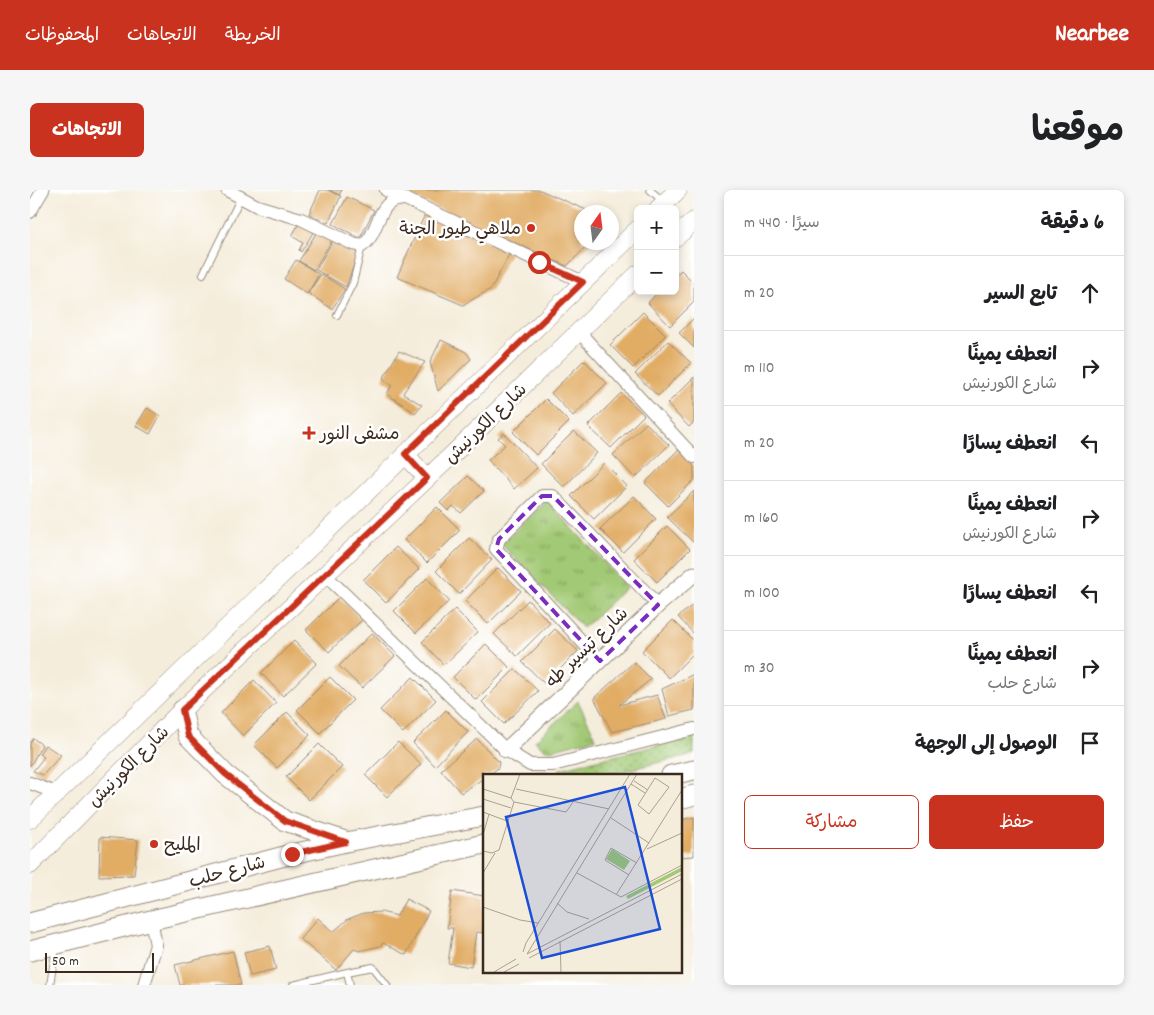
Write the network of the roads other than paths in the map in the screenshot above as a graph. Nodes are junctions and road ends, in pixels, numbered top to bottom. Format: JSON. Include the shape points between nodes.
{"nodes":[{"id":1,"x":43,"y":190,"type":"edge"},
{"id":2,"x":227,"y":190,"type":"edge"},
{"id":3,"x":386,"y":190,"type":"edge"},
{"id":4,"x":650,"y":190,"type":"edge"},
{"id":5,"x":678,"y":190,"type":"edge"},
{"id":6,"x":241,"y":197,"type":"junction"},
{"id":7,"x":403,"y":199,"type":"junction"},
{"id":8,"x":660,"y":205,"type":"edge"},
{"id":9,"x":662,"y":205,"type":"edge"},
{"id":10,"x":30,"y":212,"type":"edge"},
{"id":11,"x":694,"y":221,"type":"edge"},
{"id":12,"x":634,"y":233,"type":"edge"},
{"id":13,"x":679,"y":234,"type":"edge"},
{"id":14,"x":362,"y":246,"type":"junction"},
{"id":15,"x":203,"y":274,"type":"dead end"},
{"id":16,"x":634,"y":278,"type":"edge"},
{"id":17,"x":583,"y":282,"type":"junction"},
{"id":18,"x":336,"y":314,"type":"dead end"},
{"id":19,"x":579,"y":332,"type":"junction"},
{"id":20,"x":405,"y":454,"type":"junction"},
{"id":21,"x":694,"y":457,"type":"edge"},
{"id":22,"x":427,"y":478,"type":"junction"},
{"id":23,"x":694,"y":574,"type":"edge"},
{"id":24,"x":325,"y":575,"type":"junction"},
{"id":25,"x":658,"y":605,"type":"junction"},
{"id":26,"x":600,"y":660,"type":"junction"},
{"id":27,"x":182,"y":710,"type":"junction"},
{"id":28,"x":694,"y":729,"type":"edge"},
{"id":29,"x":506,"y":750,"type":"junction"},
{"id":30,"x":694,"y":770,"type":"edge"},
{"id":31,"x":676,"y":774,"type":"edge"},
{"id":32,"x":30,"y":783,"type":"edge"},
{"id":33,"x":56,"y":793,"type":"junction"},
{"id":34,"x":483,"y":816,"type":"edge"},
{"id":35,"x":30,"y":819,"type":"edge"},
{"id":36,"x":346,"y":842,"type":"junction"},
{"id":37,"x":483,"y":844,"type":"edge"},
{"id":38,"x":30,"y":865,"type":"edge"},
{"id":39,"x":151,"y":920,"type":"junction"},
{"id":40,"x":30,"y":923,"type":"edge"},
{"id":41,"x":56,"y":944,"type":"junction"},
{"id":42,"x":30,"y":951,"type":"edge"},
{"id":43,"x":347,"y":972,"type":"junction"},
{"id":44,"x":50,"y":985,"type":"edge"},
{"id":45,"x":144,"y":985,"type":"edge"},
{"id":46,"x":293,"y":985,"type":"edge"},
{"id":47,"x":350,"y":985,"type":"edge"},
{"id":48,"x":386,"y":985,"type":"edge"}],
"edges":[{"from":1,"to":10,"type":"street"},
{"from":2,"to":6,"type":"street"},
{"from":3,"to":7,"type":"street"},
{"from":4,"to":8,"type":"lane"},
{"from":5,"to":9,"type":"main road"},
{"from":6,"to":14,"type":"street"},
{"from":6,"to":15,"type":"lane"},
{"from":7,"to":14,"type":"street","via":[[386,206],[368,242]]},
{"from":7,"to":17,"type":"street"},
{"from":11,"to":13,"type":"main road"},
{"from":12,"to":17,"type":"main road","name":"شارع الكورنيش"},
{"from":14,"to":18,"type":"lane","via":[[354,282]]},
{"from":16,"to":19,"type":"main road","name":"شارع الكورنيش"},
{"from":17,"to":20,"type":"main road","name":"شارع الكورنيش"},
{"from":19,"to":21,"type":"street"},
{"from":19,"to":22,"type":"main road","name":"شارع الكورنيش"},
{"from":20,"to":22,"type":"main road"},
{"from":20,"to":33,"type":"main road","name":"شارع الكورنيش"},
{"from":22,"to":24,"type":"main road","name":"شارع الكورنيش"},
{"from":23,"to":25,"type":"street","name":"شارع تيسير طه"},
{"from":24,"to":27,"type":"main road","name":"شارع الكورنيش"},
{"from":24,"to":29,"type":"street"},
{"from":25,"to":26,"type":"street","name":"شارع تيسير طه"},
{"from":25,"to":26,"type":"street","via":[[553,496],[542,496],[498,539],[496,549]]},
{"from":26,"to":29,"type":"street","name":"شارع تيسير طه"},
{"from":27,"to":36,"type":"main road","via":[[188,736],[225,774],[285,821]]},
{"from":27,"to":38,"type":"main road","name":"شارع الكورنيش"},
{"from":28,"to":29,"type":"street","via":[[553,765],[530,765]]},
{"from":30,"to":31,"type":"main road"},
{"from":32,"to":33,"type":"street"},
{"from":33,"to":35,"type":"main road","name":"شارع الكورنيش"},
{"from":34,"to":36,"type":"main road","name":"شارع حلب"},
{"from":36,"to":40,"type":"main road","name":"شارع حلب"},
{"from":37,"to":39,"type":"main road","name":"شارع حلب"},
{"from":39,"to":41,"type":"main road","name":"شارع حلب"},
{"from":39,"to":45,"type":"street","via":[[156,945]]},
{"from":41,"to":42,"type":"main road","name":"شارع حلب"},
{"from":41,"to":44,"type":"lane"},
{"from":43,"to":46,"type":"lane"},
{"from":43,"to":47,"type":"lane"},
{"from":43,"to":48,"type":"lane","via":[[373,967]]}]}
